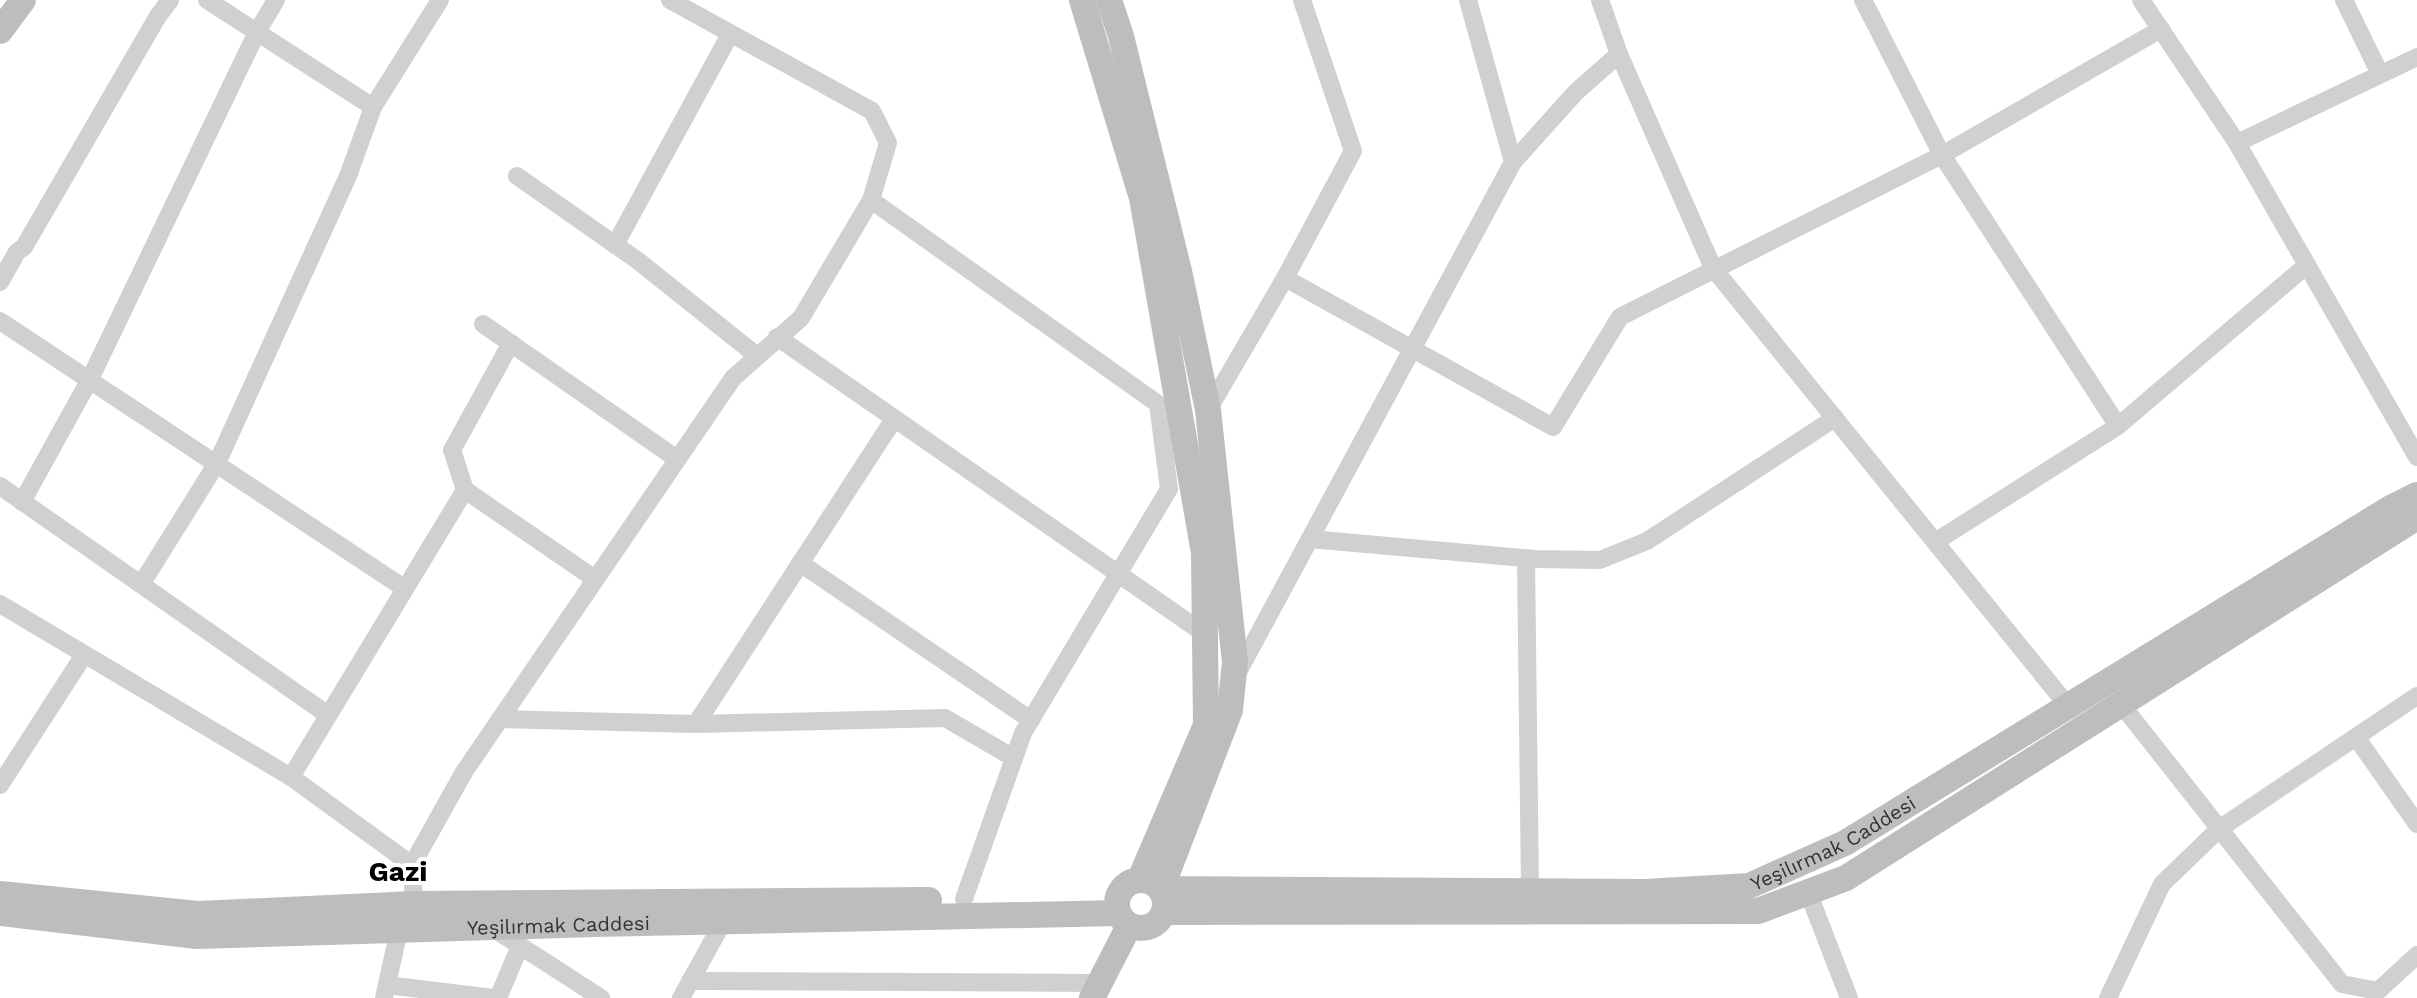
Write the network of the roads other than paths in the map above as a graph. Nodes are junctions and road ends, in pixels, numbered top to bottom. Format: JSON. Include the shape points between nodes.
{"nodes":[{"id":1,"x":23,"y":0,"type":"edge"},
{"id":2,"x":170,"y":0,"type":"edge"},
{"id":3,"x":207,"y":0,"type":"edge"},
{"id":4,"x":276,"y":0,"type":"edge"},
{"id":5,"x":440,"y":0,"type":"edge"},
{"id":6,"x":670,"y":0,"type":"edge"},
{"id":7,"x":1082,"y":0,"type":"edge"},
{"id":8,"x":1109,"y":0,"type":"edge"},
{"id":9,"x":1302,"y":0,"type":"edge"},
{"id":10,"x":1468,"y":0,"type":"edge"},
{"id":11,"x":1600,"y":0,"type":"edge"},
{"id":12,"x":1863,"y":0,"type":"edge"},
{"id":13,"x":2141,"y":0,"type":"edge"},
{"id":14,"x":2344,"y":0,"type":"edge"},
{"id":15,"x":2161,"y":29,"type":"junction"},
{"id":16,"x":0,"y":31,"type":"edge"},
{"id":17,"x":257,"y":32,"type":"junction"},
{"id":18,"x":728,"y":38,"type":"dead end"},
{"id":19,"x":1619,"y":54,"type":"junction"},
{"id":20,"x":2417,"y":57,"type":"edge"},
{"id":21,"x":2380,"y":74,"type":"junction"},
{"id":22,"x":373,"y":107,"type":"junction"},
{"id":23,"x":2237,"y":143,"type":"junction"},
{"id":24,"x":1942,"y":155,"type":"junction"},
{"id":25,"x":1513,"y":162,"type":"junction"},
{"id":26,"x":517,"y":176,"type":"dead end"},
{"id":27,"x":871,"y":200,"type":"junction"},
{"id":28,"x":615,"y":245,"type":"junction"},
{"id":29,"x":9,"y":248,"type":"edge"},
{"id":30,"x":2307,"y":265,"type":"junction"},
{"id":31,"x":1713,"y":268,"type":"junction"},
{"id":32,"x":1285,"y":278,"type":"junction"},
{"id":33,"x":0,"y":282,"type":"edge"},
{"id":34,"x":0,"y":321,"type":"edge"},
{"id":35,"x":483,"y":324,"type":"dead end"},
{"id":36,"x":777,"y":337,"type":"junction"},
{"id":37,"x":511,"y":343,"type":"junction"},
{"id":38,"x":1412,"y":349,"type":"junction"},
{"id":39,"x":756,"y":355,"type":"junction"},
{"id":40,"x":90,"y":379,"type":"junction"},
{"id":41,"x":1208,"y":410,"type":"junction"},
{"id":42,"x":1835,"y":418,"type":"junction"},
{"id":43,"x":894,"y":419,"type":"junction"},
{"id":44,"x":2118,"y":426,"type":"junction"},
{"id":45,"x":2417,"y":457,"type":"edge"},
{"id":46,"x":677,"y":459,"type":"junction"},
{"id":47,"x":217,"y":463,"type":"junction"},
{"id":48,"x":0,"y":486,"type":"edge"},
{"id":49,"x":465,"y":490,"type":"junction"},
{"id":50,"x":2417,"y":495,"type":"edge"},
{"id":51,"x":22,"y":502,"type":"junction"},
{"id":52,"x":2414,"y":525,"type":"edge"},
{"id":53,"x":1310,"y":539,"type":"junction"},
{"id":54,"x":1935,"y":542,"type":"junction"},
{"id":55,"x":1526,"y":559,"type":"junction"},
{"id":56,"x":800,"y":563,"type":"junction"},
{"id":57,"x":1118,"y":574,"type":"junction"},
{"id":58,"x":595,"y":579,"type":"junction"},
{"id":59,"x":142,"y":583,"type":"junction"},
{"id":60,"x":404,"y":588,"type":"junction"},
{"id":61,"x":0,"y":604,"type":"edge"},
{"id":62,"x":1205,"y":634,"type":"junction"},
{"id":63,"x":84,"y":655,"type":"junction"},
{"id":64,"x":1233,"y":681,"type":"junction"},
{"id":65,"x":2417,"y":696,"type":"edge"},
{"id":66,"x":2121,"y":704,"type":"junction"},
{"id":67,"x":2068,"y":706,"type":"junction"},
{"id":68,"x":328,"y":715,"type":"junction"},
{"id":69,"x":500,"y":719,"type":"junction"},
{"id":70,"x":1031,"y":720,"type":"junction"},
{"id":71,"x":696,"y":724,"type":"junction"},
{"id":72,"x":2356,"y":737,"type":"junction"},
{"id":73,"x":1014,"y":758,"type":"junction"},
{"id":74,"x":291,"y":777,"type":"junction"},
{"id":75,"x":0,"y":785,"type":"edge"},
{"id":76,"x":2417,"y":824,"type":"edge"},
{"id":77,"x":2219,"y":829,"type":"junction"},
{"id":78,"x":412,"y":865,"type":"junction"},
{"id":79,"x":1530,"y":891,"type":"junction"},
{"id":80,"x":1808,"y":892,"type":"junction"},
{"id":81,"x":1155,"y":893,"type":"junction"},
{"id":82,"x":0,"y":894,"type":"edge"},
{"id":83,"x":964,"y":899,"type":"junction"},
{"id":84,"x":414,"y":904,"type":"junction"},
{"id":85,"x":1121,"y":912,"type":"junction"},
{"id":86,"x":0,"y":913,"type":"edge"},
{"id":87,"x":723,"y":922,"type":"junction"},
{"id":88,"x":491,"y":927,"type":"junction"},
{"id":89,"x":399,"y":930,"type":"junction"},
{"id":90,"x":520,"y":946,"type":"junction"},
{"id":91,"x":2417,"y":955,"type":"edge"},
{"id":92,"x":686,"y":990,"type":"edge"},
{"id":93,"x":1096,"y":990,"type":"edge"},
{"id":94,"x":385,"y":992,"type":"edge"},
{"id":95,"x":495,"y":998,"type":"edge"},
{"id":96,"x":601,"y":998,"type":"edge"},
{"id":97,"x":1849,"y":998,"type":"edge"},
{"id":98,"x":2108,"y":998,"type":"edge"}],
"edges":[{"from":1,"to":16,"type":"main road"},
{"from":2,"to":29,"type":"street","via":[[24,247]]},
{"from":3,"to":17,"type":"street"},
{"from":4,"to":17,"type":"street"},
{"from":5,"to":22,"type":"street"},
{"from":6,"to":27,"type":"street","via":[[872,111],[888,143]]},
{"from":7,"to":62,"type":"main road","via":[[1142,198],[1204,553]]},
{"from":8,"to":41,"type":"main road","via":[[1179,271]]},
{"from":9,"to":32,"type":"street","via":[[1353,151]]},
{"from":10,"to":25,"type":"street"},
{"from":11,"to":19,"type":"street"},
{"from":12,"to":24,"type":"street"},
{"from":13,"to":15,"type":"street"},
{"from":14,"to":21,"type":"street"},
{"from":15,"to":23,"type":"street"},
{"from":15,"to":24,"type":"street"},
{"from":17,"to":22,"type":"street"},
{"from":17,"to":40,"type":"street"},
{"from":18,"to":28,"type":"street"},
{"from":19,"to":25,"type":"street","via":[[1576,92]]},
{"from":19,"to":31,"type":"street"},
{"from":20,"to":21,"type":"street"},
{"from":21,"to":23,"type":"street"},
{"from":22,"to":47,"type":"street","via":[[348,176]]},
{"from":23,"to":30,"type":"street"},
{"from":24,"to":31,"type":"street"},
{"from":24,"to":44,"type":"street"},
{"from":25,"to":38,"type":"street"},
{"from":26,"to":28,"type":"street"},
{"from":27,"to":36,"type":"street","via":[[801,318]]},
{"from":27,"to":57,"type":"street","via":[[1158,404],[1169,489]]},
{"from":28,"to":39,"type":"street"},
{"from":29,"to":33,"type":"street"},
{"from":30,"to":44,"type":"street"},
{"from":30,"to":45,"type":"street"},
{"from":31,"to":38,"type":"street","via":[[1620,317],[1553,427]]},
{"from":31,"to":42,"type":"street"},
{"from":32,"to":38,"type":"street"},
{"from":32,"to":41,"type":"street"},
{"from":34,"to":40,"type":"street"},
{"from":35,"to":37,"type":"street"},
{"from":36,"to":39,"type":"street"},
{"from":36,"to":43,"type":"street"},
{"from":37,"to":46,"type":"street"},
{"from":37,"to":49,"type":"street","via":[[452,450]]},
{"from":38,"to":53,"type":"street"},
{"from":39,"to":46,"type":"street","via":[[733,378]]},
{"from":40,"to":47,"type":"street"},
{"from":40,"to":51,"type":"street"},
{"from":41,"to":64,"type":"main road"},
{"from":42,"to":54,"type":"street"},
{"from":42,"to":55,"type":"street","via":[[1647,541],[1600,560]]},
{"from":43,"to":56,"type":"street"},
{"from":43,"to":57,"type":"street"},
{"from":44,"to":54,"type":"street"},
{"from":46,"to":58,"type":"street"},
{"from":47,"to":59,"type":"street"},
{"from":47,"to":60,"type":"street"},
{"from":48,"to":51,"type":"street"},
{"from":49,"to":58,"type":"street"},
{"from":49,"to":60,"type":"street"},
{"from":50,"to":67,"type":"main road","name":"Yeşilırmak Caddesi"},
{"from":51,"to":59,"type":"street"},
{"from":52,"to":66,"type":"main road","name":"Yeşilırmak Caddesi"},
{"from":53,"to":55,"type":"street"},
{"from":53,"to":64,"type":"street"},
{"from":54,"to":67,"type":"street"},
{"from":55,"to":79,"type":"street"},
{"from":56,"to":70,"type":"street"},
{"from":56,"to":71,"type":"street"},
{"from":57,"to":62,"type":"street"},
{"from":57,"to":70,"type":"street"},
{"from":58,"to":69,"type":"street"},
{"from":59,"to":68,"type":"street"},
{"from":60,"to":68,"type":"street"},
{"from":61,"to":63,"type":"street"},
{"from":62,"to":81,"type":"main road","via":[[1206,725]]},
{"from":63,"to":74,"type":"street"},
{"from":63,"to":75,"type":"street"},
{"from":64,"to":81,"type":"main road","via":[[1230,710]]},
{"from":65,"to":72,"type":"street"},
{"from":66,"to":77,"type":"street"},
{"from":66,"to":80,"type":"main road","name":"Yeşilırmak Caddesi","via":[[1846,878]]},
{"from":67,"to":79,"type":"main road","name":"Yeşilırmak Caddesi","via":[[1845,843],[1749,886]]},
{"from":68,"to":74,"type":"street"},
{"from":69,"to":71,"type":"street"},
{"from":69,"to":78,"type":"street"},
{"from":70,"to":73,"type":"street"},
{"from":71,"to":73,"type":"street","via":[[945,718]]},
{"from":72,"to":76,"type":"street"},
{"from":72,"to":77,"type":"street"},
{"from":73,"to":83,"type":"street"},
{"from":74,"to":78,"type":"street"},
{"from":77,"to":91,"type":"street","via":[[2342,984],[2378,991]]},
{"from":77,"to":98,"type":"street","via":[[2162,884]]},
{"from":78,"to":84,"type":"street"},
{"from":79,"to":81,"type":"main road","name":"Yeşilırmak Caddesi"},
{"from":80,"to":81,"type":"main road","name":"Yeşilırmak Caddesi","via":[[1758,911]]},
{"from":80,"to":97,"type":"street"},
{"from":81,"to":85,"type":"main road","via":[[1125,885]]},
{"from":81,"to":85,"type":"main road","via":[[1160,919],[1146,928]]},
{"from":82,"to":84,"type":"main road","name":"Yeşilırmak Caddesi","via":[[198,914]]},
{"from":83,"to":84,"type":"main road","name":"Yeşilırmak Caddesi"},
{"from":83,"to":85,"type":"main road","name":"Yeşilırmak Caddesi"},
{"from":85,"to":87,"type":"main road","name":"Yeşilırmak Caddesi"},
{"from":85,"to":93,"type":"main road"},
{"from":86,"to":89,"type":"main road","name":"Yeşilırmak Caddesi","via":[[197,936]]},
{"from":87,"to":88,"type":"main road","name":"Yeşilırmak Caddesi"},
{"from":87,"to":92,"type":"street"},
{"from":88,"to":89,"type":"main road","name":"Yeşilırmak Caddesi"},
{"from":88,"to":90,"type":"street"},
{"from":89,"to":94,"type":"street"},
{"from":90,"to":95,"type":"street"},
{"from":90,"to":96,"type":"street"},
{"from":92,"to":93,"type":"street"},
{"from":94,"to":95,"type":"street"}]}
